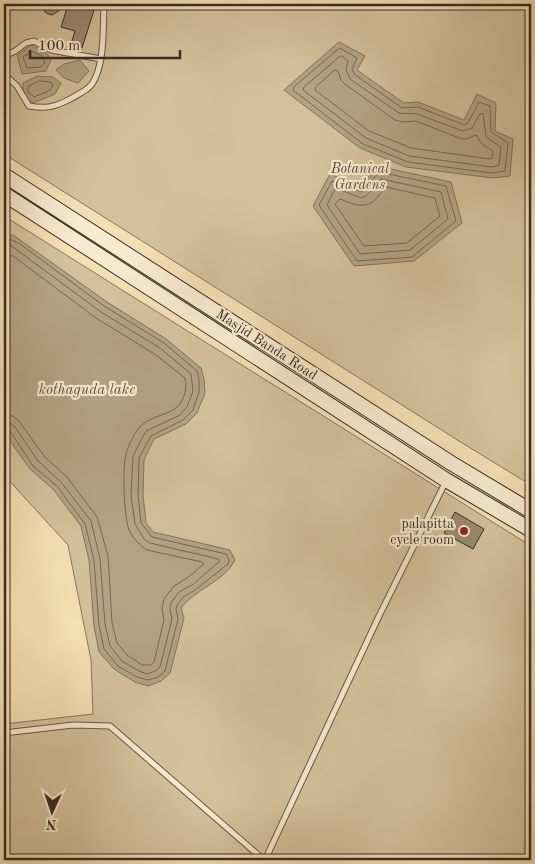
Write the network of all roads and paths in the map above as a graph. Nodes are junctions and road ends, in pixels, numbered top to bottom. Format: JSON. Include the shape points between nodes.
{"nodes":[{"id":1,"x":104,"y":4,"type":"edge"},
{"id":2,"x":4,"y":56,"type":"edge"},
{"id":3,"x":101,"y":59,"type":"junction"},
{"id":4,"x":4,"y":74,"type":"edge"},
{"id":5,"x":4,"y":175,"type":"edge"},
{"id":6,"x":4,"y":194,"type":"edge"},
{"id":7,"x":446,"y":480,"type":"junction"},
{"id":8,"x":531,"y":511,"type":"edge"},
{"id":9,"x":531,"y":530,"type":"edge"},
{"id":10,"x":4,"y":733,"type":"edge"},
{"id":11,"x":265,"y":860,"type":"edge"}],
"edges":[{"from":1,"to":3,"type":"lane"},
{"from":2,"to":3,"type":"lane","via":[[34,41],[51,50]]},
{"from":3,"to":4,"type":"lane","via":[[92,85],[62,103],[46,108],[29,106]]},
{"from":5,"to":8,"type":"main road","name":"Masjid Banda Road","via":[[435,453]]},
{"from":6,"to":7,"type":"main road","name":"Masjid Banda Road"},
{"from":7,"to":9,"type":"main road","name":"Masjid Banda Road"},
{"from":7,"to":11,"type":"lane"},
{"from":10,"to":11,"type":"lane","via":[[110,726]]}]}
